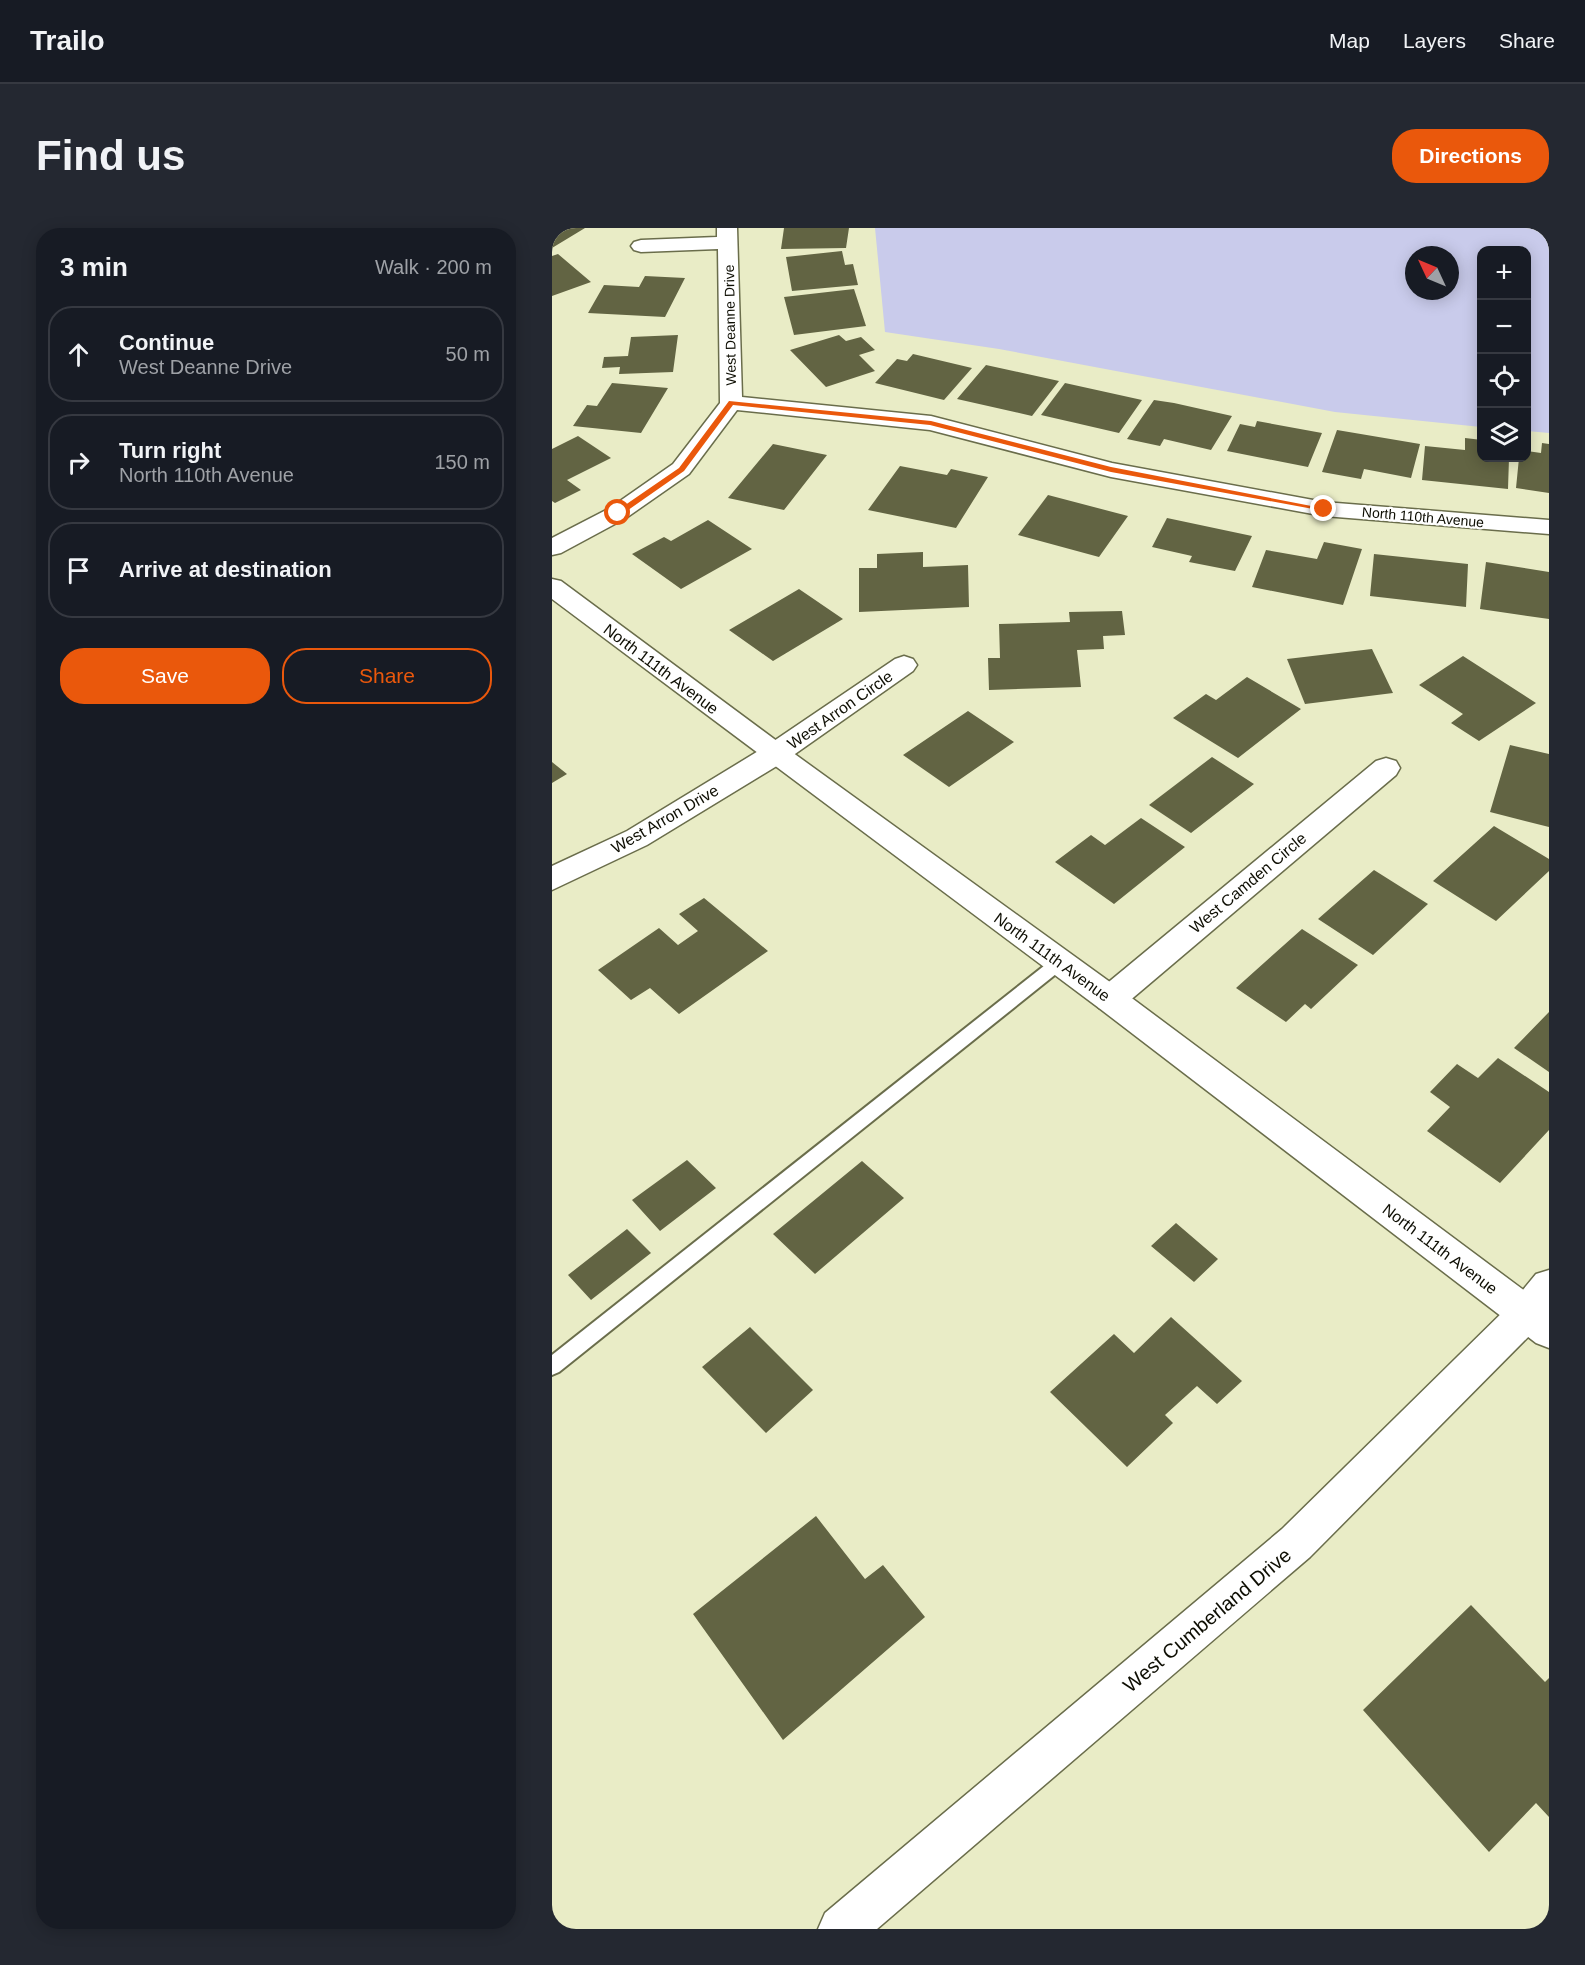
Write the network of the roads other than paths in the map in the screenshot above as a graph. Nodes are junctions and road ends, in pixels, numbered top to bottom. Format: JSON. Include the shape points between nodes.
{"nodes":[{"id":1,"x":727,"y":236,"type":"edge"},
{"id":2,"x":641,"y":246,"type":"dead end"},
{"id":3,"x":731,"y":403,"type":"junction"},
{"id":4,"x":1549,"y":527,"type":"edge"},
{"id":5,"x":552,"y":548,"type":"edge"},
{"id":6,"x":552,"y":587,"type":"edge"},
{"id":7,"x":904,"y":665,"type":"dead end"},
{"id":8,"x":775,"y":754,"type":"junction"},
{"id":9,"x":1386,"y":768,"type":"dead end"},
{"id":10,"x":552,"y":879,"type":"edge"},
{"id":11,"x":1060,"y":962,"type":"junction"},
{"id":12,"x":1110,"y":999,"type":"junction"},
{"id":13,"x":1541,"y":1310,"type":"edge"},
{"id":14,"x":552,"y":1366,"type":"edge"},
{"id":15,"x":841,"y":1929,"type":"edge"}],
"edges":[{"from":1,"to":2,"type":"street"},
{"from":1,"to":3,"type":"street","name":"West Deanne Drive"},
{"from":3,"to":4,"type":"street","name":"North 110th Avenue","via":[[931,423],[1111,470],[1324,509]]},
{"from":3,"to":5,"type":"street","name":"West Deanne Drive","via":[[681,469],[618,513]]},
{"from":6,"to":8,"type":"street","name":"North 111th Avenue"},
{"from":7,"to":8,"type":"street","name":"West Arron Circle"},
{"from":8,"to":10,"type":"street","name":"West Arron Drive","via":[[637,838]]},
{"from":8,"to":11,"type":"street","name":"North 111th Avenue"},
{"from":9,"to":12,"type":"street","name":"West Camden Circle"},
{"from":11,"to":12,"type":"street","name":"North 111th Avenue"},
{"from":11,"to":14,"type":"lane"},
{"from":12,"to":13,"type":"street","name":"North 111th Avenue"},
{"from":13,"to":15,"type":"street","name":"West Cumberland Drive","via":[[1296,1543]]}]}
